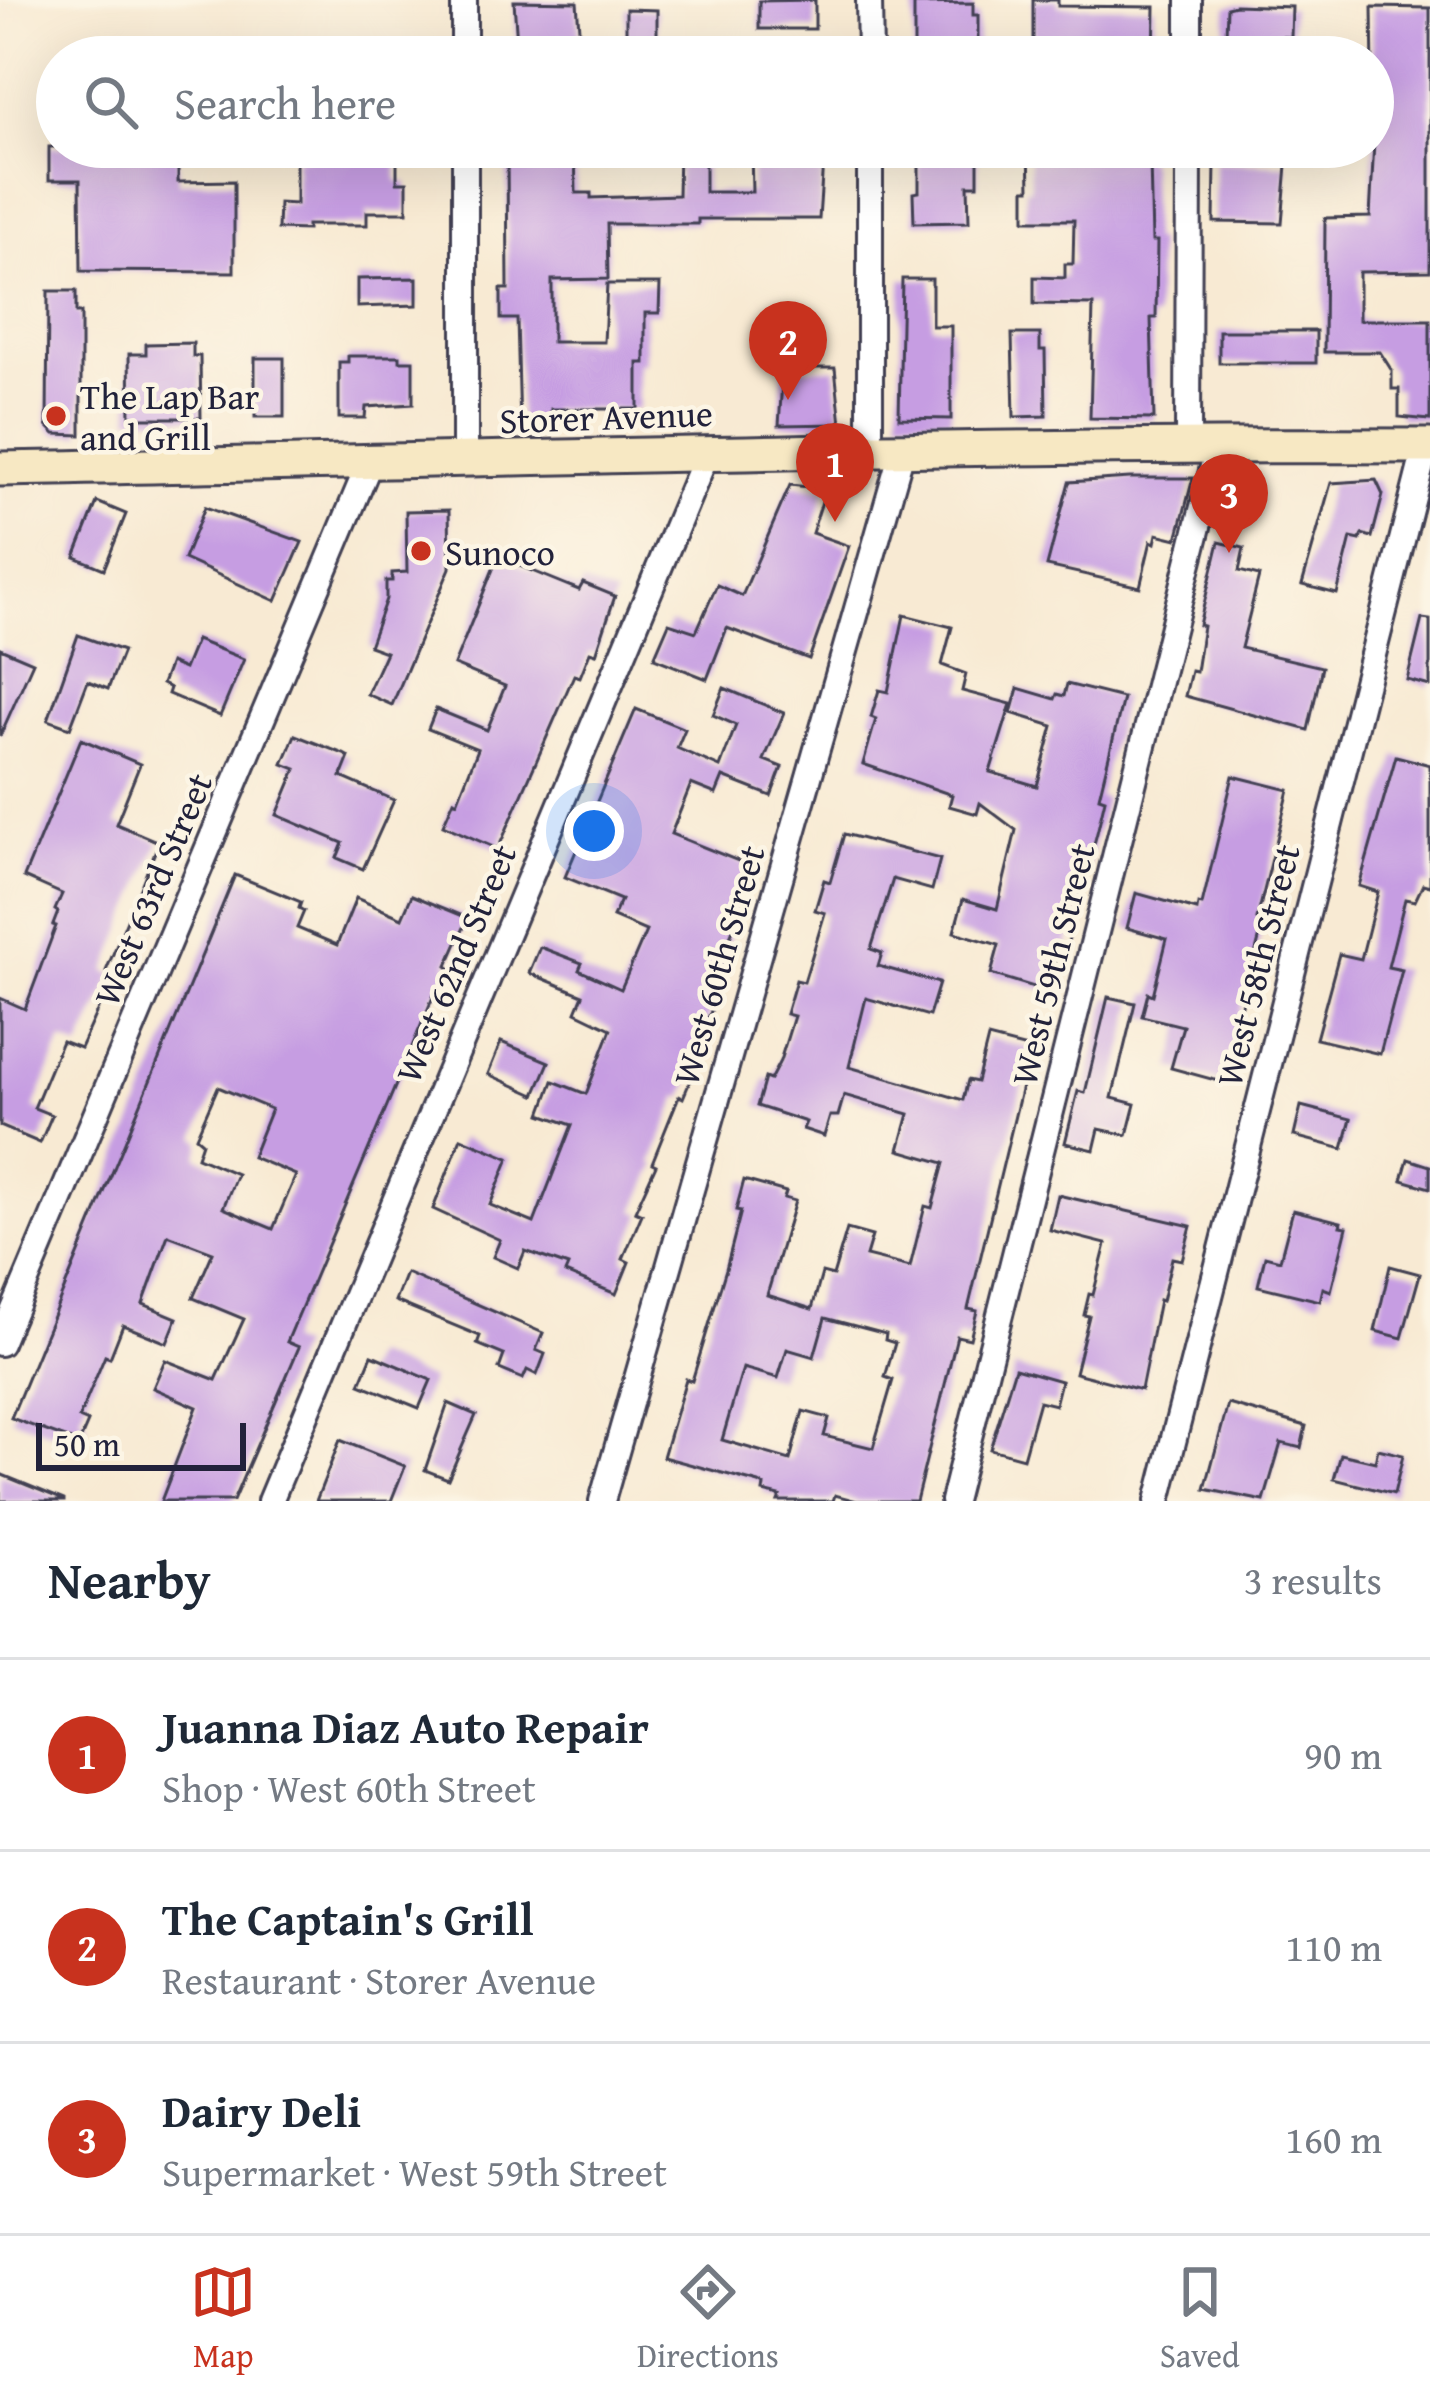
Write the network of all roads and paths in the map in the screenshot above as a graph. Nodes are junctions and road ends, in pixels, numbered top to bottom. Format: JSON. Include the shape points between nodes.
{"nodes":[{"id":1,"x":464,"y":0,"type":"edge"},
{"id":2,"x":869,"y":0,"type":"edge"},
{"id":3,"x":1189,"y":0,"type":"edge"},
{"id":4,"x":464,"y":36,"type":"edge"},
{"id":5,"x":869,"y":36,"type":"edge"},
{"id":6,"x":1189,"y":36,"type":"edge"},
{"id":7,"x":464,"y":168,"type":"edge"},
{"id":8,"x":871,"y":168,"type":"edge"},
{"id":9,"x":1190,"y":168,"type":"edge"},
{"id":10,"x":1203,"y":443,"type":"junction"},
{"id":11,"x":1428,"y":446,"type":"edge"},
{"id":12,"x":886,"y":448,"type":"junction"},
{"id":13,"x":707,"y":453,"type":"junction"},
{"id":14,"x":465,"y":459,"type":"junction"},
{"id":15,"x":370,"y":462,"type":"junction"},
{"id":16,"x":0,"y":470,"type":"edge"},
{"id":17,"x":0,"y":1343,"type":"edge"},
{"id":18,"x":270,"y":1501,"type":"edge"},
{"id":19,"x":602,"y":1501,"type":"edge"},
{"id":20,"x":953,"y":1501,"type":"edge"},
{"id":21,"x":1158,"y":1501,"type":"edge"}],
"edges":[{"from":1,"to":4,"type":"street"},
{"from":2,"to":5,"type":"street"},
{"from":3,"to":6,"type":"street"},
{"from":7,"to":14,"type":"street"},
{"from":8,"to":12,"type":"street","name":"West 60th Street"},
{"from":9,"to":10,"type":"street","name":"West 59th Street"},
{"from":10,"to":11,"type":"street","name":"Storer Avenue"},
{"from":10,"to":12,"type":"street","name":"Storer Avenue"},
{"from":10,"to":20,"type":"street","name":"West 59th Street"},
{"from":11,"to":21,"type":"street","name":"West 58th Street"},
{"from":12,"to":13,"type":"street","name":"Storer Avenue"},
{"from":12,"to":19,"type":"street","name":"West 60th Street"},
{"from":13,"to":14,"type":"street","name":"Storer Avenue"},
{"from":13,"to":18,"type":"street","name":"West 62nd Street"},
{"from":14,"to":15,"type":"street","name":"Storer Avenue"},
{"from":15,"to":16,"type":"street","name":"Storer Avenue"},
{"from":15,"to":17,"type":"street","name":"West 63rd Street"}]}
